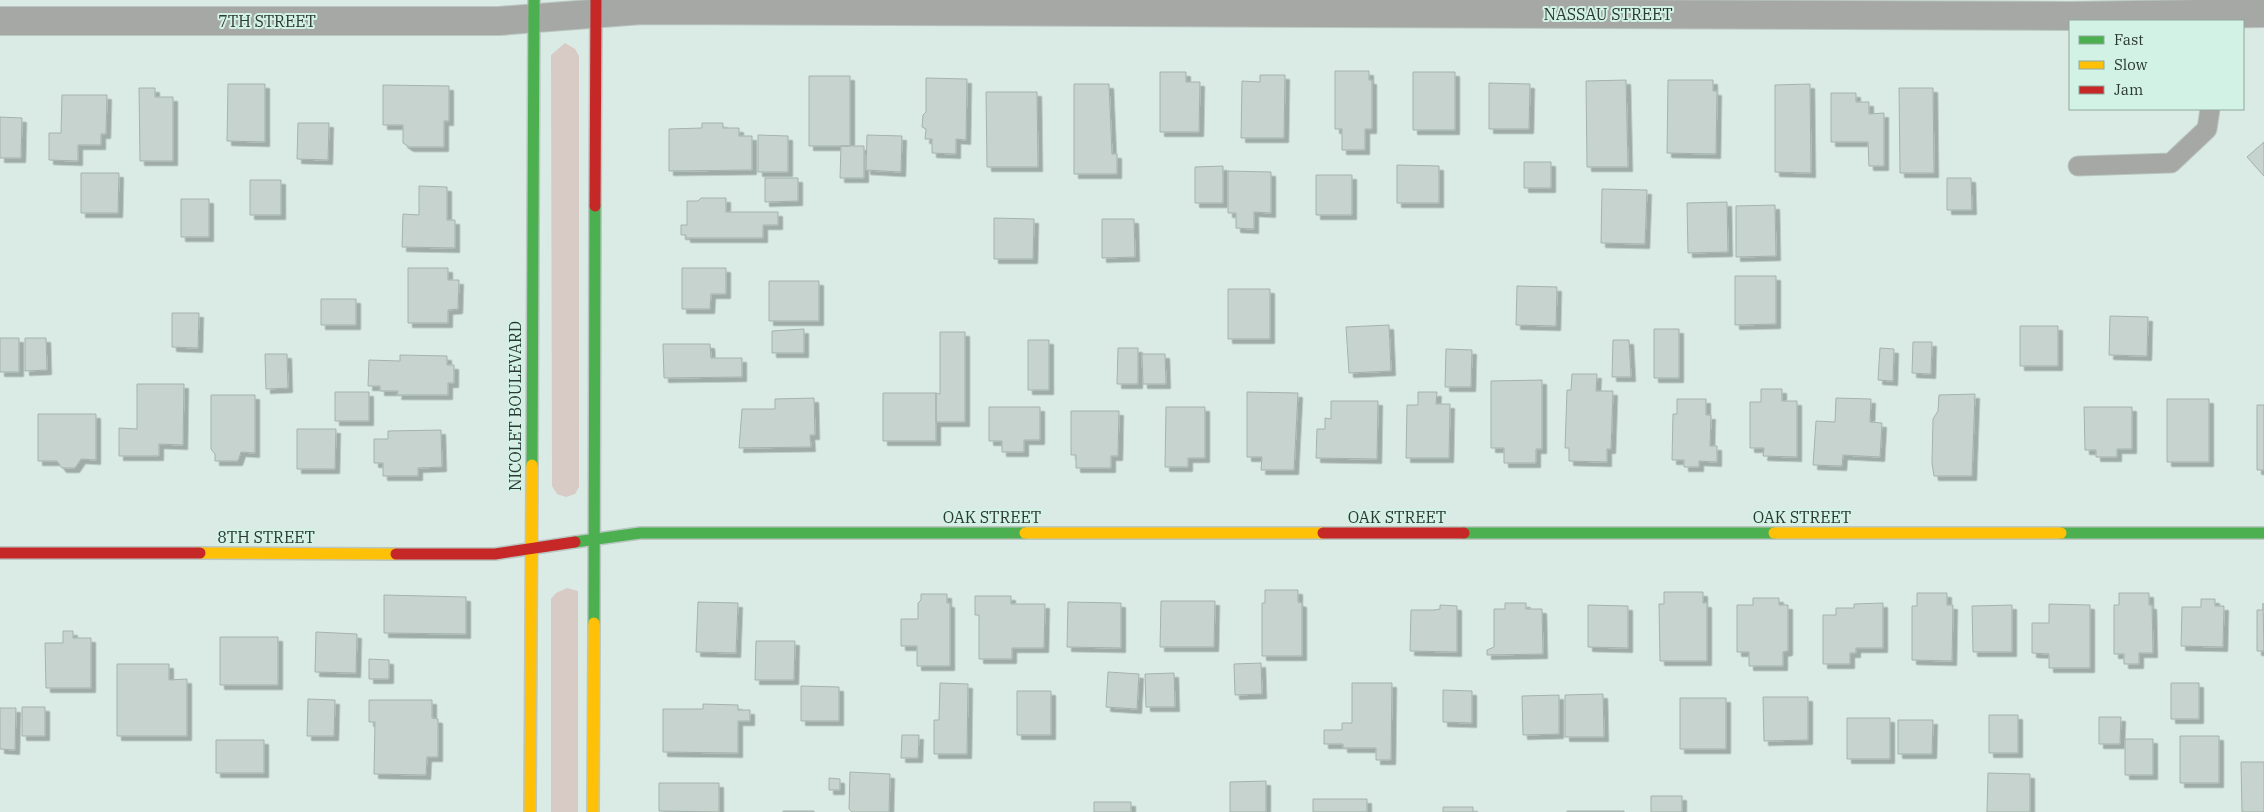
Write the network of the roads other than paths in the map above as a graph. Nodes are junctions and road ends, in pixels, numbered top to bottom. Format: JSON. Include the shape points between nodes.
{"nodes":[{"id":1,"x":596,"y":7,"type":"edge"},
{"id":2,"x":534,"y":10,"type":"edge"},
{"id":3,"x":2264,"y":13,"type":"edge"},
{"id":4,"x":2220,"y":18,"type":"edge"},
{"id":5,"x":0,"y":21,"type":"edge"},
{"id":6,"x":2210,"y":110,"type":"edge"},
{"id":7,"x":2078,"y":166,"type":"dead end"},
{"id":8,"x":2264,"y":534,"type":"edge"},
{"id":9,"x":595,"y":541,"type":"junction"},
{"id":10,"x":531,"y":550,"type":"junction"},
{"id":11,"x":0,"y":553,"type":"edge"},
{"id":12,"x":530,"y":812,"type":"edge"},
{"id":13,"x":593,"y":812,"type":"edge"}],
"edges":[{"from":1,"to":2,"type":"street","name":"NASSAU STREET"},
{"from":1,"to":4,"type":"street","name":"NASSAU STREET","via":[[642,10]]},
{"from":1,"to":9,"type":"street"},
{"from":2,"to":5,"type":"street","name":"7TH STREET"},
{"from":2,"to":10,"type":"street","name":"NICOLET BOULEVARD"},
{"from":3,"to":4,"type":"street","name":"NASSAU STREET"},
{"from":6,"to":7,"type":"lane","via":[[2207,129],[2171,163]]},
{"from":8,"to":9,"type":"street","name":"OAK STREET","via":[[640,534]]},
{"from":9,"to":10,"type":"street","name":"OAK STREET"},
{"from":9,"to":13,"type":"street"},
{"from":10,"to":11,"type":"street","name":"8TH STREET","via":[[495,554]]},
{"from":10,"to":12,"type":"street","name":"NICOLET BOULEVARD"}]}
